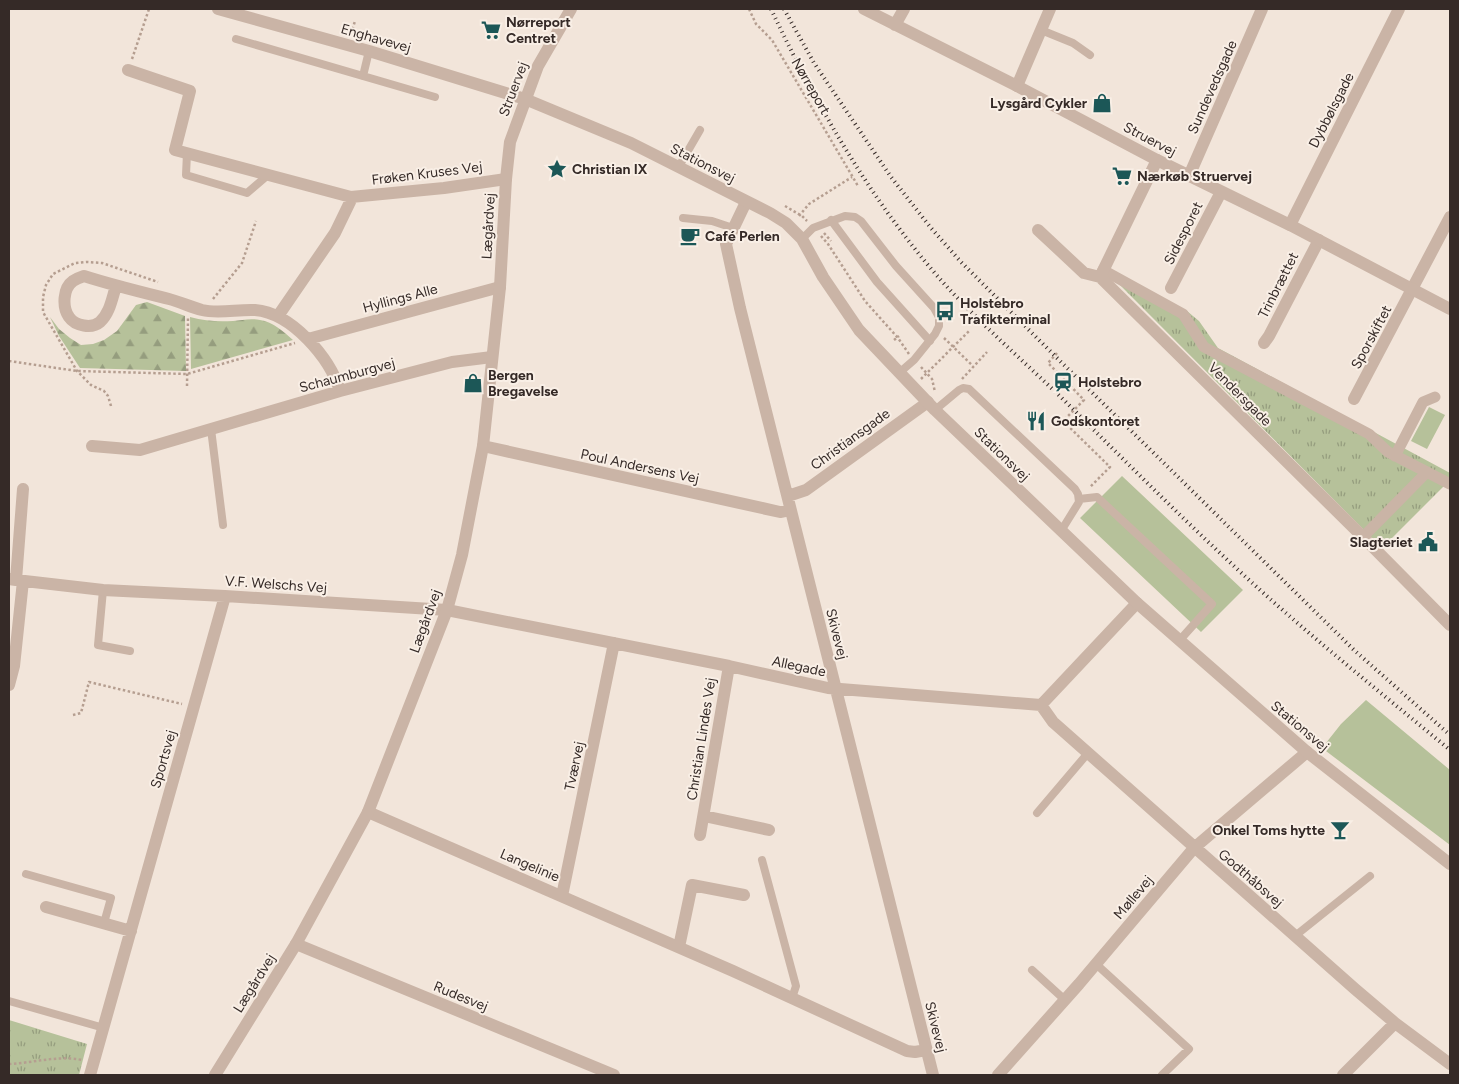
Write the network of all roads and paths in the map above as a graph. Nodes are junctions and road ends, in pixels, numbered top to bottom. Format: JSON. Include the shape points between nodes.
{"nodes":[{"id":1,"x":149,"y":9,"type":"edge"},
{"id":2,"x":218,"y":9,"type":"edge"},
{"id":3,"x":571,"y":9,"type":"edge"},
{"id":4,"x":749,"y":9,"type":"edge"},
{"id":5,"x":864,"y":9,"type":"edge"},
{"id":6,"x":904,"y":9,"type":"edge"},
{"id":7,"x":1050,"y":9,"type":"edge"},
{"id":8,"x":1262,"y":9,"type":"edge"},
{"id":9,"x":1399,"y":9,"type":"edge"},
{"id":10,"x":895,"y":25,"type":"junction"},
{"id":11,"x":1041,"y":30,"type":"junction"},
{"id":12,"x":236,"y":38,"type":"dead end"},
{"id":13,"x":369,"y":51,"type":"junction"},
{"id":14,"x":1090,"y":55,"type":"dead end"},
{"id":15,"x":128,"y":70,"type":"joint"},
{"id":16,"x":363,"y":76,"type":"junction"},
{"id":17,"x":1017,"y":86,"type":"junction"},
{"id":18,"x":435,"y":97,"type":"dead end"},
{"id":19,"x":525,"y":99,"type":"junction"},
{"id":20,"x":514,"y":129,"type":"joint"},
{"id":21,"x":700,"y":130,"type":"dead end"},
{"id":22,"x":187,"y":153,"type":"junction"},
{"id":23,"x":1157,"y":160,"type":"junction"},
{"id":24,"x":678,"y":168,"type":"junction"},
{"id":25,"x":268,"y":175,"type":"junction"},
{"id":26,"x":853,"y":176,"type":"junction"},
{"id":27,"x":1189,"y":176,"type":"junction"},
{"id":28,"x":506,"y":179,"type":"junction"},
{"id":29,"x":858,"y":186,"type":"dead end"},
{"id":30,"x":1221,"y":192,"type":"junction"},
{"id":31,"x":351,"y":196,"type":"junction"},
{"id":32,"x":746,"y":202,"type":"junction"},
{"id":33,"x":780,"y":203,"type":"dead end"},
{"id":34,"x":800,"y":215,"type":"junction"},
{"id":35,"x":1450,"y":217,"type":"edge"},
{"id":36,"x":683,"y":218,"type":"dead end"},
{"id":37,"x":831,"y":220,"type":"junction"},
{"id":38,"x":256,"y":221,"type":"dead end"},
{"id":39,"x":1290,"y":225,"type":"junction"},
{"id":40,"x":790,"y":227,"type":"junction"},
{"id":41,"x":733,"y":228,"type":"junction"},
{"id":42,"x":813,"y":228,"type":"junction"},
{"id":43,"x":1038,"y":230,"type":"dead end"},
{"id":44,"x":802,"y":239,"type":"junction"},
{"id":45,"x":1319,"y":240,"type":"junction"},
{"id":46,"x":1101,"y":273,"type":"junction"},
{"id":47,"x":116,"y":286,"type":"junction"},
{"id":48,"x":500,"y":287,"type":"junction"},
{"id":49,"x":1171,"y":288,"type":"dead end"},
{"id":50,"x":1413,"y":289,"type":"junction"},
{"id":51,"x":1450,"y":309,"type":"edge"},
{"id":52,"x":204,"y":311,"type":"junction"},
{"id":53,"x":278,"y":316,"type":"junction"},
{"id":54,"x":188,"y":318,"type":"dead end"},
{"id":55,"x":937,"y":331,"type":"junction"},
{"id":56,"x":969,"y":331,"type":"dead end"},
{"id":57,"x":308,"y":339,"type":"junction"},
{"id":58,"x":930,"y":341,"type":"junction"},
{"id":59,"x":1264,"y":343,"type":"dead end"},
{"id":60,"x":953,"y":347,"type":"junction"},
{"id":61,"x":987,"y":352,"type":"dead end"},
{"id":62,"x":1057,"y":353,"type":"dead end"},
{"id":63,"x":492,"y":357,"type":"junction"},
{"id":64,"x":914,"y":360,"type":"junction"},
{"id":65,"x":9,"y":361,"type":"edge"},
{"id":66,"x":899,"y":373,"type":"junction"},
{"id":67,"x":187,"y":374,"type":"junction"},
{"id":68,"x":928,"y":374,"type":"junction"},
{"id":69,"x":187,"y":386,"type":"dead end"},
{"id":70,"x":912,"y":387,"type":"junction"},
{"id":71,"x":340,"y":392,"type":"junction"},
{"id":72,"x":1435,"y":396,"type":"dead end"},
{"id":73,"x":1354,"y":399,"type":"dead end"},
{"id":74,"x":932,"y":406,"type":"junction"},
{"id":75,"x":211,"y":429,"type":"junction"},
{"id":76,"x":92,"y":446,"type":"dead end"},
{"id":77,"x":483,"y":446,"type":"junction"},
{"id":78,"x":1395,"y":456,"type":"junction"},
{"id":79,"x":1427,"y":472,"type":"junction"},
{"id":80,"x":1450,"y":484,"type":"edge"},
{"id":81,"x":23,"y":489,"type":"dead end"},
{"id":82,"x":788,"y":496,"type":"junction"},
{"id":83,"x":1079,"y":499,"type":"junction"},
{"id":84,"x":790,"y":510,"type":"junction"},
{"id":85,"x":222,"y":525,"type":"dead end"},
{"id":86,"x":1061,"y":531,"type":"junction"},
{"id":87,"x":1363,"y":537,"type":"junction"},
{"id":88,"x":16,"y":580,"type":"edge"},
{"id":89,"x":104,"y":590,"type":"junction"},
{"id":90,"x":224,"y":596,"type":"junction"},
{"id":91,"x":1136,"y":603,"type":"junction"},
{"id":92,"x":447,"y":610,"type":"junction"},
{"id":93,"x":1450,"y":625,"type":"edge"},
{"id":94,"x":1179,"y":641,"type":"junction"},
{"id":95,"x":614,"y":643,"type":"junction"},
{"id":96,"x":130,"y":651,"type":"dead end"},
{"id":97,"x":728,"y":666,"type":"junction"},
{"id":98,"x":9,"y":685,"type":"edge"},
{"id":99,"x":836,"y":689,"type":"junction"},
{"id":100,"x":1041,"y":706,"type":"junction"},
{"id":101,"x":193,"y":707,"type":"junction"},
{"id":102,"x":73,"y":715,"type":"dead end"},
{"id":103,"x":1306,"y":752,"type":"junction"},
{"id":104,"x":1088,"y":753,"type":"junction"},
{"id":105,"x":368,"y":812,"type":"junction"},
{"id":106,"x":1037,"y":813,"type":"dead end"},
{"id":107,"x":704,"y":816,"type":"junction"},
{"id":108,"x":768,"y":830,"type":"dead end"},
{"id":109,"x":700,"y":835,"type":"dead end"},
{"id":110,"x":1194,"y":848,"type":"junction"},
{"id":111,"x":762,"y":860,"type":"dead end"},
{"id":112,"x":1450,"y":864,"type":"edge"},
{"id":113,"x":26,"y":874,"type":"dead end"},
{"id":114,"x":1370,"y":876,"type":"dead end"},
{"id":115,"x":744,"y":895,"type":"dead end"},
{"id":116,"x":562,"y":896,"type":"junction"},
{"id":117,"x":46,"y":907,"type":"dead end"},
{"id":118,"x":104,"y":923,"type":"junction"},
{"id":119,"x":131,"y":931,"type":"junction"},
{"id":120,"x":1295,"y":936,"type":"junction"},
{"id":121,"x":296,"y":944,"type":"junction"},
{"id":122,"x":679,"y":947,"type":"junction"},
{"id":123,"x":1096,"y":964,"type":"junction"},
{"id":124,"x":1032,"y":970,"type":"dead end"},
{"id":125,"x":792,"y":998,"type":"junction"},
{"id":126,"x":1065,"y":1000,"type":"junction"},
{"id":127,"x":9,"y":1001,"type":"edge"},
{"id":128,"x":1395,"y":1023,"type":"junction"},
{"id":129,"x":104,"y":1028,"type":"junction"},
{"id":130,"x":926,"y":1050,"type":"junction"},
{"id":131,"x":9,"y":1064,"type":"edge"},
{"id":132,"x":1450,"y":1064,"type":"edge"},
{"id":133,"x":92,"y":1069,"type":"edge"},
{"id":134,"x":218,"y":1074,"type":"edge"},
{"id":135,"x":614,"y":1075,"type":"edge"},
{"id":136,"x":933,"y":1075,"type":"edge"},
{"id":137,"x":998,"y":1075,"type":"edge"},
{"id":138,"x":1162,"y":1075,"type":"edge"},
{"id":139,"x":1343,"y":1075,"type":"edge"}],
"edges":[{"from":1,"to":15,"type":"path"},
{"from":2,"to":13,"type":"street","name":"Enghavevej"},
{"from":3,"to":19,"type":"street","name":"Struervej","via":[[538,66]]},
{"from":4,"to":26,"type":"path","name":"Nørreport","via":[[756,24],[772,40]]},
{"from":5,"to":10,"type":"street","name":"Struervej"},
{"from":6,"to":10,"type":"street"},
{"from":7,"to":11,"type":"street"},
{"from":8,"to":27,"type":"street","name":"Sundevedsgade"},
{"from":9,"to":39,"type":"street","name":"Dybbølsgade"},
{"from":10,"to":17,"type":"street","name":"Struervej"},
{"from":11,"to":14,"type":"lane","via":[[1073,43]]},
{"from":11,"to":17,"type":"street"},
{"from":12,"to":16,"type":"lane"},
{"from":13,"to":16,"type":"lane"},
{"from":13,"to":19,"type":"street","name":"Enghavevej"},
{"from":15,"to":22,"type":"street","via":[[190,91],[175,150]]},
{"from":16,"to":18,"type":"lane"},
{"from":17,"to":23,"type":"street","name":"Struervej"},
{"from":19,"to":20,"type":"street","name":"Struervej"},
{"from":19,"to":24,"type":"street","name":"Stationsvej","via":[[631,143]]},
{"from":20,"to":28,"type":"street","name":"Lægårdvej"},
{"from":21,"to":24,"type":"lane"},
{"from":22,"to":25,"type":"street","name":"Frøken Kruses Vej"},
{"from":22,"to":25,"type":"lane","via":[[186,175],[247,193]]},
{"from":23,"to":27,"type":"street","name":"Struervej"},
{"from":23,"to":46,"type":"street"},
{"from":24,"to":32,"type":"street","name":"Stationsvej"},
{"from":25,"to":31,"type":"street","name":"Frøken Kruses Vej"},
{"from":26,"to":29,"type":"path","name":"Nørreport"},
{"from":26,"to":34,"type":"path","via":[[809,204]]},
{"from":27,"to":30,"type":"street","name":"Struervej"},
{"from":28,"to":31,"type":"street","name":"Frøken Kruses Vej"},
{"from":28,"to":48,"type":"street","name":"Lægårdvej"},
{"from":30,"to":39,"type":"street","name":"Struervej"},
{"from":30,"to":49,"type":"street","name":"Sidesporet"},
{"from":31,"to":53,"type":"street","via":[[335,233]]},
{"from":32,"to":40,"type":"street","name":"Stationsvej"},
{"from":32,"to":41,"type":"street","name":"Skivevej"},
{"from":33,"to":34,"type":"path"},
{"from":34,"to":40,"type":"path"},
{"from":34,"to":42,"type":"path"},
{"from":35,"to":50,"type":"street","name":"Sporskiftet"},
{"from":36,"to":41,"type":"lane","via":[[712,221]]},
{"from":37,"to":42,"type":"lane"},
{"from":37,"to":55,"type":"lane","via":[[849,216],[861,221],[937,314],[940,322]]},
{"from":37,"to":58,"type":"lane","via":[[877,282]]},
{"from":38,"to":52,"type":"path","via":[[242,263]]},
{"from":39,"to":45,"type":"street","name":"Struervej"},
{"from":40,"to":44,"type":"street","name":"Stationsvej"},
{"from":41,"to":82,"type":"street","name":"Skivevej","via":[[726,244]]},
{"from":42,"to":44,"type":"lane"},
{"from":42,"to":64,"type":"path","via":[[828,244],[865,301]]},
{"from":43,"to":46,"type":"street","via":[[1084,273]]},
{"from":44,"to":66,"type":"street","name":"Stationsvej","via":[[854,324]]},
{"from":45,"to":50,"type":"street","name":"Struervej"},
{"from":45,"to":59,"type":"street","name":"Trinbrættet"},
{"from":46,"to":78,"type":"street","via":[[1183,314],[1204,347],[1369,434]]},
{"from":46,"to":87,"type":"street","name":"Vendersgade"},
{"from":47,"to":47,"type":"street","via":[[84,276],[73,281],[65,293],[69,317],[78,324],[91,326],[99,323],[107,314]]},
{"from":47,"to":52,"type":"street"},
{"from":48,"to":57,"type":"street","name":"Hyllings Alle"},
{"from":48,"to":63,"type":"street","name":"Lægårdvej"},
{"from":50,"to":51,"type":"street","name":"Struervej"},
{"from":50,"to":73,"type":"street","name":"Sporskiftet"},
{"from":52,"to":53,"type":"street","via":[[257,310]]},
{"from":53,"to":57,"type":"street"},
{"from":54,"to":67,"type":"path"},
{"from":55,"to":58,"type":"lane"},
{"from":55,"to":60,"type":"path"},
{"from":56,"to":60,"type":"path"},
{"from":57,"to":67,"type":"path"},
{"from":57,"to":71,"type":"street","via":[[335,378]]},
{"from":58,"to":64,"type":"lane"},
{"from":60,"to":61,"type":"path","via":[[973,366]]},
{"from":60,"to":68,"type":"path"},
{"from":62,"to":83,"type":"path","via":[[1048,363],[1084,400],[1063,421],[1110,467]]},
{"from":63,"to":71,"type":"street","name":"Schaumburgvej","via":[[452,362]]},
{"from":63,"to":77,"type":"street","name":"Lægårdvej"},
{"from":64,"to":66,"type":"lane"},
{"from":64,"to":68,"type":"path"},
{"from":65,"to":67,"type":"path","via":[[77,372]]},
{"from":66,"to":70,"type":"street","name":"Stationsvej"},
{"from":67,"to":69,"type":"path"},
{"from":68,"to":70,"type":"path"},
{"from":68,"to":74,"type":"path","via":[[936,394]]},
{"from":70,"to":74,"type":"street","name":"Stationsvej"},
{"from":71,"to":75,"type":"street","name":"Schaumburgvej"},
{"from":72,"to":78,"type":"street","via":[[1423,402]]},
{"from":74,"to":82,"type":"street","name":"Christiansgade","via":[[806,490]]},
{"from":74,"to":83,"type":"lane","via":[[963,388],[969,389],[1074,489]]},
{"from":74,"to":86,"type":"street","name":"Stationsvej"},
{"from":75,"to":76,"type":"street","name":"Schaumburgvej","via":[[140,450]]},
{"from":75,"to":85,"type":"lane"},
{"from":77,"to":84,"type":"street","name":"Poul Andersens Vej","via":[[780,512]]},
{"from":77,"to":92,"type":"street","name":"Lægårdvej","via":[[462,555]]},
{"from":78,"to":79,"type":"street"},
{"from":79,"to":80,"type":"street"},
{"from":79,"to":87,"type":"street"},
{"from":81,"to":88,"type":"street"},
{"from":82,"to":84,"type":"street","name":"Skivevej"},
{"from":83,"to":86,"type":"lane"},
{"from":83,"to":94,"type":"lane","via":[[1097,497],[1212,604]]},
{"from":84,"to":99,"type":"street","name":"Skivevej"},
{"from":86,"to":91,"type":"street","name":"Stationsvej"},
{"from":87,"to":93,"type":"street","name":"Vendersgade"},
{"from":88,"to":89,"type":"street","name":"V.F. Welschs Vej"},
{"from":88,"to":98,"type":"street","via":[[14,666]]},
{"from":89,"to":90,"type":"street","name":"V.F. Welschs Vej"},
{"from":89,"to":96,"type":"lane","via":[[98,645]]},
{"from":90,"to":92,"type":"street","name":"V.F. Welschs Vej"},
{"from":90,"to":101,"type":"street","name":"Sportsvej"},
{"from":91,"to":94,"type":"street","name":"Stationsvej"},
{"from":91,"to":100,"type":"street"},
{"from":92,"to":95,"type":"street","name":"Allegade"},
{"from":92,"to":105,"type":"street","name":"Lægårdvej"},
{"from":94,"to":103,"type":"street","name":"Stationsvej"},
{"from":95,"to":97,"type":"street","name":"Allegade"},
{"from":95,"to":116,"type":"street","name":"Tværvej"},
{"from":97,"to":99,"type":"street","name":"Allegade"},
{"from":97,"to":107,"type":"street","name":"Christian Lindes Vej"},
{"from":99,"to":100,"type":"street","name":"Allegade"},
{"from":99,"to":130,"type":"street","name":"Skivevej"},
{"from":100,"to":104,"type":"street","name":"Godthåbsvej","via":[[1053,722]]},
{"from":101,"to":102,"type":"path","via":[[89,682],[82,713]]},
{"from":101,"to":119,"type":"street","name":"Sportsvej"},
{"from":103,"to":110,"type":"street","name":"Møllevej"},
{"from":103,"to":112,"type":"street","name":"Stationsvej"},
{"from":104,"to":106,"type":"lane"},
{"from":104,"to":110,"type":"street","name":"Godthåbsvej"},
{"from":105,"to":116,"type":"street","name":"Langelinie"},
{"from":105,"to":121,"type":"street","name":"Lægårdvej"},
{"from":107,"to":108,"type":"street","name":"Christian Lindes Vej"},
{"from":107,"to":109,"type":"street","name":"Christian Lindes Vej"},
{"from":110,"to":120,"type":"street","name":"Godthåbsvej"},
{"from":110,"to":123,"type":"street","name":"Møllevej"},
{"from":111,"to":125,"type":"lane","via":[[796,986]]},
{"from":113,"to":118,"type":"lane","via":[[111,898]]},
{"from":114,"to":120,"type":"lane"},
{"from":115,"to":122,"type":"street","via":[[692,885]]},
{"from":116,"to":122,"type":"street","name":"Langelinie"},
{"from":117,"to":118,"type":"street"},
{"from":118,"to":119,"type":"street"},
{"from":119,"to":129,"type":"street","name":"Sportsvej"},
{"from":120,"to":128,"type":"street","name":"Godthåbsvej"},
{"from":121,"to":134,"type":"street","name":"Lægårdvej"},
{"from":121,"to":135,"type":"street","name":"Rudesvej"},
{"from":122,"to":125,"type":"street","name":"Langelinie"},
{"from":123,"to":126,"type":"street","name":"Møllevej"},
{"from":123,"to":138,"type":"lane","via":[[1189,1049]]},
{"from":124,"to":126,"type":"lane"},
{"from":125,"to":130,"type":"street","name":"Langelinie","via":[[907,1051]]},
{"from":126,"to":137,"type":"street","name":"Møllevej"},
{"from":127,"to":129,"type":"lane"},
{"from":128,"to":132,"type":"street","name":"Godthåbsvej"},
{"from":128,"to":139,"type":"street"},
{"from":129,"to":133,"type":"street","name":"Sportsvej"},
{"from":130,"to":136,"type":"street","name":"Skivevej"},
{"from":131,"to":133,"type":"path","via":[[79,1059]]}]}
